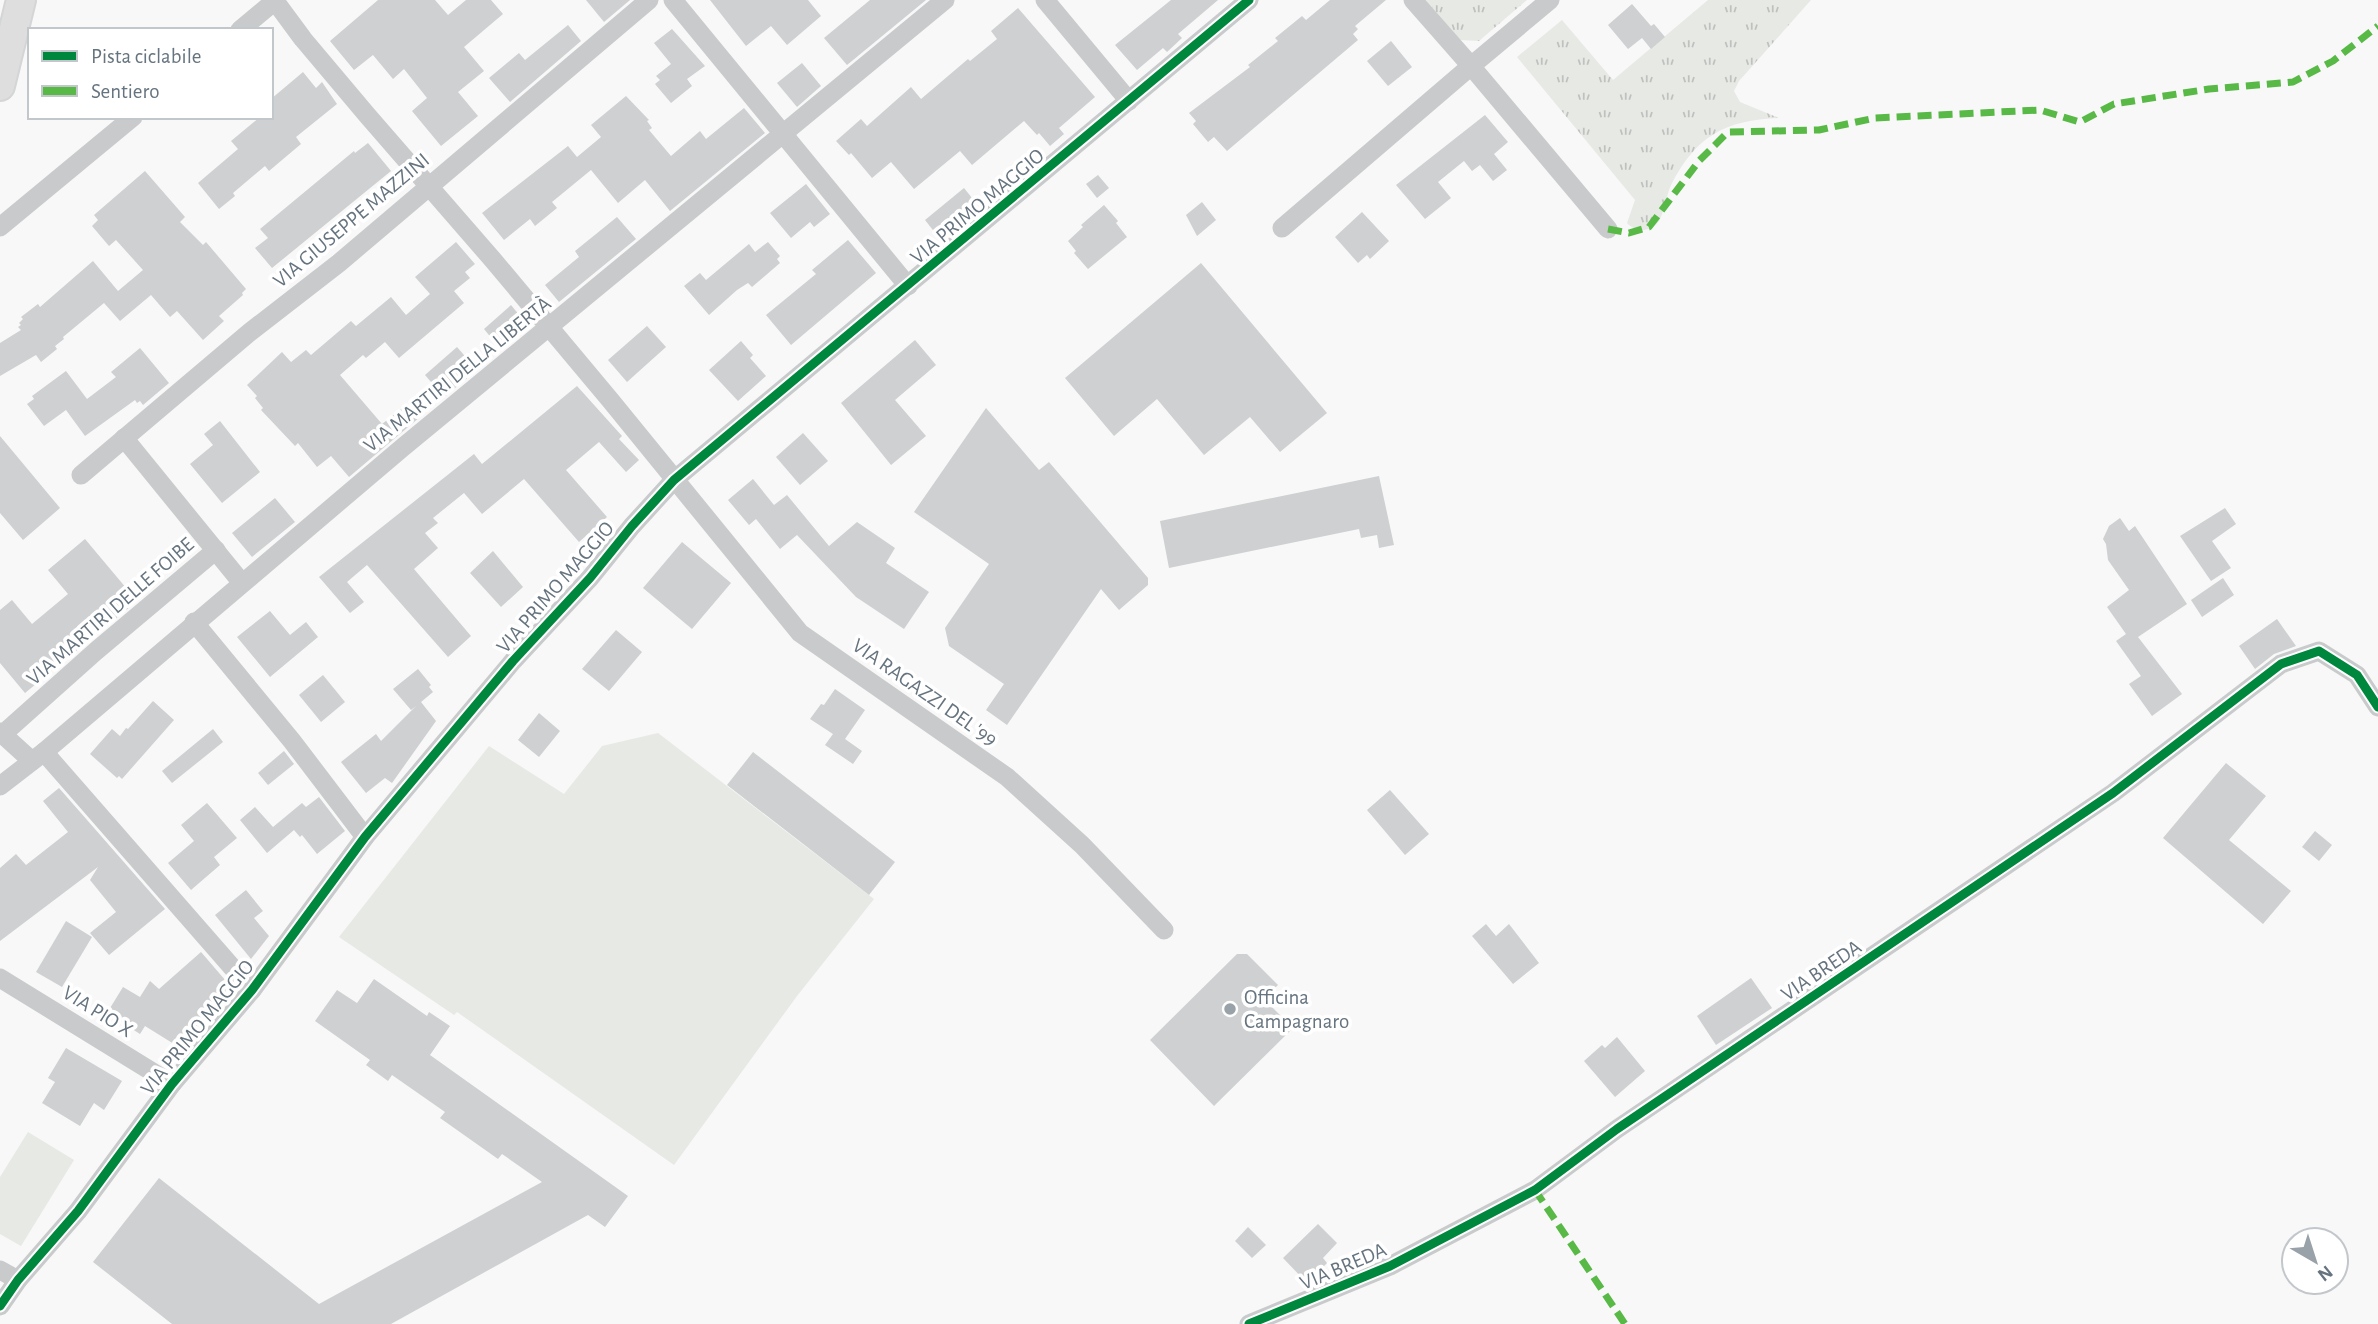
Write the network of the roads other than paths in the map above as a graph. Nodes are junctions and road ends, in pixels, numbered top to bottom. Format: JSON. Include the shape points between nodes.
{"nodes":[{"id":1,"x":21,"y":0,"type":"edge"},
{"id":2,"x":275,"y":0,"type":"edge"},
{"id":3,"x":649,"y":0,"type":"edge"},
{"id":4,"x":673,"y":0,"type":"edge"},
{"id":5,"x":945,"y":0,"type":"edge"},
{"id":6,"x":1045,"y":0,"type":"edge"},
{"id":7,"x":1250,"y":0,"type":"edge"},
{"id":8,"x":1413,"y":0,"type":"edge"},
{"id":9,"x":1550,"y":0,"type":"edge"},
{"id":10,"x":242,"y":28,"type":"edge"},
{"id":11,"x":1471,"y":66,"type":"junction"},
{"id":12,"x":0,"y":86,"type":"edge"},
{"id":13,"x":1129,"y":101,"type":"junction"},
{"id":14,"x":131,"y":119,"type":"edge"},
{"id":15,"x":783,"y":132,"type":"junction"},
{"id":16,"x":429,"y":186,"type":"junction"},
{"id":17,"x":0,"y":227,"type":"edge"},
{"id":18,"x":1282,"y":228,"type":"dead end"},
{"id":19,"x":1608,"y":229,"type":"dead end"},
{"id":20,"x":908,"y":286,"type":"junction"},
{"id":21,"x":548,"y":329,"type":"junction"},
{"id":22,"x":124,"y":438,"type":"junction"},
{"id":23,"x":81,"y":475,"type":"dead end"},
{"id":24,"x":674,"y":480,"type":"junction"},
{"id":25,"x":216,"y":550,"type":"junction"},
{"id":26,"x":242,"y":583,"type":"junction"},
{"id":27,"x":194,"y":622,"type":"junction"},
{"id":28,"x":2378,"y":707,"type":"edge"},
{"id":29,"x":2,"y":733,"type":"edge"},
{"id":30,"x":38,"y":757,"type":"junction"},
{"id":31,"x":0,"y":786,"type":"edge"},
{"id":32,"x":365,"y":837,"type":"junction"},
{"id":33,"x":1164,"y":930,"type":"dead end"},
{"id":34,"x":0,"y":978,"type":"edge"},
{"id":35,"x":252,"y":990,"type":"junction"},
{"id":36,"x":172,"y":1084,"type":"junction"},
{"id":37,"x":5,"y":1274,"type":"edge"},
{"id":38,"x":0,"y":1306,"type":"edge"},
{"id":39,"x":1249,"y":1324,"type":"edge"}],
"edges":[{"from":1,"to":12,"type":"main road"},
{"from":2,"to":10,"type":"street"},
{"from":2,"to":16,"type":"street","name":"VIA RAGAZZI DEL '99"},
{"from":3,"to":16,"type":"street","name":"VIA GIUSEPPE MAZZINI"},
{"from":4,"to":15,"type":"street"},
{"from":5,"to":15,"type":"street","name":"VIA MARTIRI DELLA LIBERTÀ"},
{"from":6,"to":13,"type":"street"},
{"from":7,"to":13,"type":"street","name":"VIA PRIMO MAGGIO"},
{"from":8,"to":11,"type":"street"},
{"from":9,"to":11,"type":"street"},
{"from":11,"to":18,"type":"street"},
{"from":11,"to":19,"type":"street"},
{"from":13,"to":20,"type":"street","name":"VIA PRIMO MAGGIO"},
{"from":14,"to":17,"type":"street"},
{"from":15,"to":20,"type":"street"},
{"from":15,"to":21,"type":"street","name":"VIA MARTIRI DELLA LIBERTÀ"},
{"from":16,"to":21,"type":"street","name":"VIA RAGAZZI DEL '99"},
{"from":16,"to":22,"type":"street","name":"VIA GIUSEPPE MAZZINI"},
{"from":20,"to":24,"type":"street","name":"VIA PRIMO MAGGIO"},
{"from":21,"to":24,"type":"street","name":"VIA RAGAZZI DEL '99"},
{"from":21,"to":26,"type":"street","name":"VIA MARTIRI DELLA LIBERTÀ"},
{"from":22,"to":23,"type":"street","name":"VIA GIUSEPPE MAZZINI"},
{"from":22,"to":25,"type":"street"},
{"from":24,"to":32,"type":"street","name":"VIA PRIMO MAGGIO"},
{"from":24,"to":33,"type":"street","name":"VIA RAGAZZI DEL '99","via":[[800,633],[1007,777],[1082,845]]},
{"from":25,"to":26,"type":"street"},
{"from":25,"to":29,"type":"street","name":"VIA MARTIRI DELLE FOIBE"},
{"from":26,"to":27,"type":"street","name":"VIA MARTIRI DELLA LIBERTÀ"},
{"from":27,"to":30,"type":"street","name":"VIA MARTIRI DELLA LIBERTÀ"},
{"from":27,"to":32,"type":"street"},
{"from":28,"to":39,"type":"street","name":"VIA BREDA","via":[[2357,675],[2319,651],[2281,664],[2113,793],[1617,1129],[1535,1190],[1390,1266]]},
{"from":29,"to":30,"type":"street","name":"VIA MARTIRI DELLE FOIBE"},
{"from":30,"to":31,"type":"street","name":"VIA MARTIRI DELLA LIBERTÀ"},
{"from":30,"to":35,"type":"street","name":"VIA MARTIRI DELLE FOIBE"},
{"from":32,"to":35,"type":"street","name":"VIA PRIMO MAGGIO"},
{"from":34,"to":36,"type":"street","name":"VIA PIO X"},
{"from":35,"to":36,"type":"street","name":"VIA PRIMO MAGGIO"},
{"from":36,"to":37,"type":"street","name":"VIA PRIMO MAGGIO","via":[[78,1211]]},
{"from":37,"to":38,"type":"street","name":"VIA PRIMO MAGGIO"}]}
